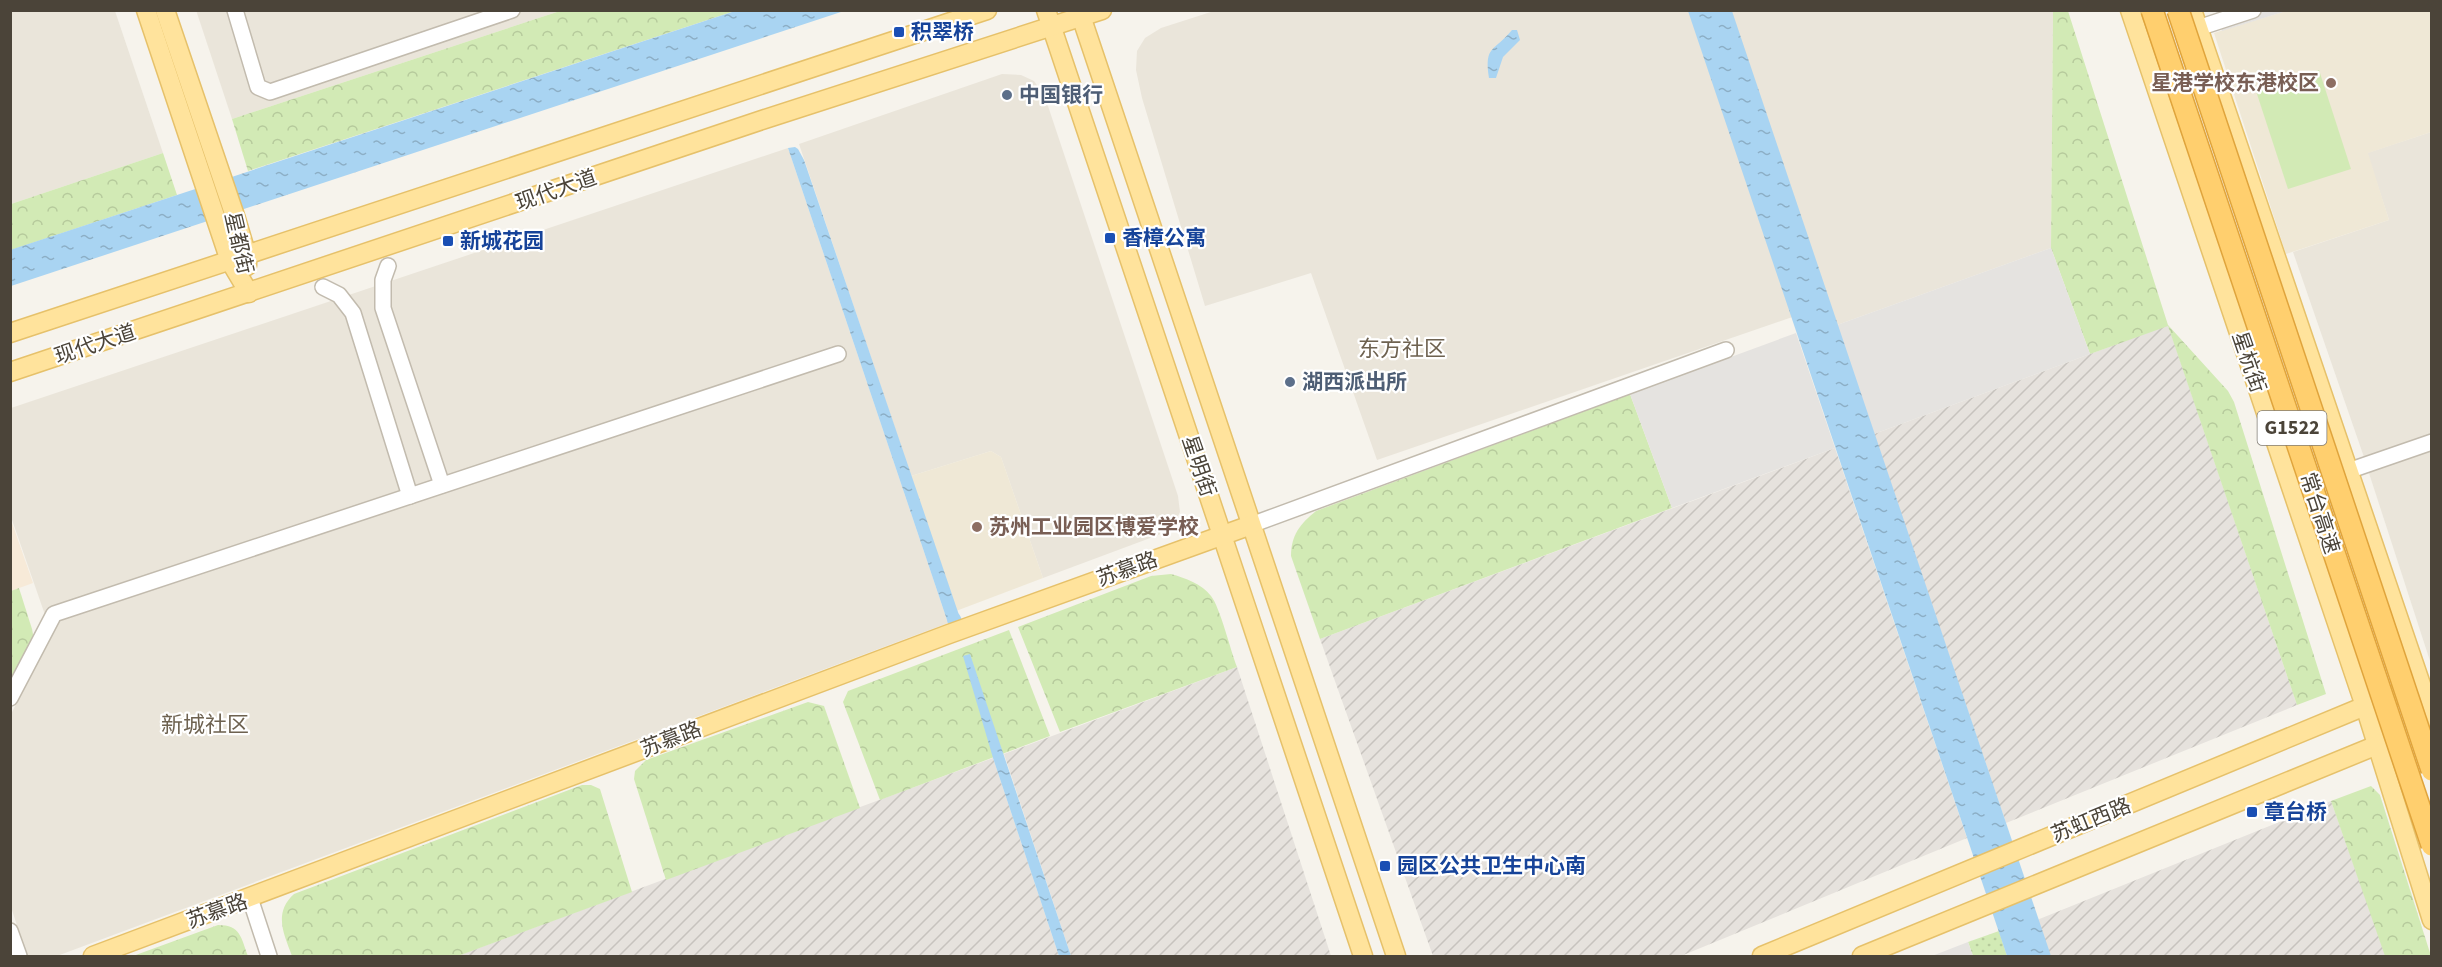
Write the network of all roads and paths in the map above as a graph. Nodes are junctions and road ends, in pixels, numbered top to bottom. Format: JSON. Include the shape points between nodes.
{"nodes":[{"id":1,"x":146,"y":10,"type":"edge"},
{"id":2,"x":165,"y":10,"type":"edge"},
{"id":3,"x":235,"y":10,"type":"edge"},
{"id":4,"x":512,"y":10,"type":"edge"},
{"id":5,"x":987,"y":10,"type":"edge"},
{"id":6,"x":1102,"y":10,"type":"edge"},
{"id":7,"x":2130,"y":10,"type":"edge"},
{"id":8,"x":2152,"y":10,"type":"edge"},
{"id":9,"x":2178,"y":10,"type":"edge"},
{"id":10,"x":2253,"y":10,"type":"edge"},
{"id":11,"x":1080,"y":14,"type":"edge"},
{"id":12,"x":1049,"y":19,"type":"edge"},
{"id":13,"x":2195,"y":19,"type":"edge"},
{"id":14,"x":238,"y":258,"type":"junction"},
{"id":15,"x":388,"y":266,"type":"dead end"},
{"id":16,"x":323,"y":287,"type":"dead end"},
{"id":17,"x":249,"y":293,"type":"junction"},
{"id":18,"x":10,"y":333,"type":"edge"},
{"id":19,"x":1726,"y":350,"type":"dead end"},
{"id":20,"x":838,"y":354,"type":"dead end"},
{"id":21,"x":10,"y":372,"type":"edge"},
{"id":22,"x":2432,"y":442,"type":"edge"},
{"id":23,"x":2348,"y":471,"type":"junction"},
{"id":24,"x":442,"y":485,"type":"junction"},
{"id":25,"x":410,"y":496,"type":"junction"},
{"id":26,"x":1251,"y":525,"type":"junction"},
{"id":27,"x":1222,"y":534,"type":"junction"},
{"id":28,"x":2421,"y":686,"type":"junction"},
{"id":29,"x":10,"y":698,"type":"edge"},
{"id":30,"x":2365,"y":706,"type":"junction"},
{"id":31,"x":2432,"y":717,"type":"edge"},
{"id":32,"x":2432,"y":726,"type":"edge"},
{"id":33,"x":2377,"y":745,"type":"junction"},
{"id":34,"x":2432,"y":770,"type":"edge"},
{"id":35,"x":2432,"y":845,"type":"edge"},
{"id":36,"x":250,"y":898,"type":"junction"},
{"id":37,"x":2432,"y":920,"type":"edge"},
{"id":38,"x":10,"y":930,"type":"edge"},
{"id":39,"x":19,"y":957,"type":"edge"},
{"id":40,"x":93,"y":957,"type":"edge"},
{"id":41,"x":269,"y":957,"type":"edge"},
{"id":42,"x":1363,"y":957,"type":"edge"},
{"id":43,"x":1396,"y":957,"type":"edge"},
{"id":44,"x":1762,"y":957,"type":"edge"},
{"id":45,"x":1862,"y":957,"type":"edge"}],
"edges":[{"from":1,"to":14,"type":"main road","name":"星都街","via":[[217,225]]},
{"from":2,"to":14,"type":"main road","name":"星都街","via":[[236,219]]},
{"from":3,"to":4,"type":"street","via":[[258,87],[270,92]]},
{"from":5,"to":14,"type":"main road","name":"现代大道"},
{"from":6,"to":11,"type":"main road","name":"现代大道"},
{"from":7,"to":30,"type":"main road","name":"星杭街"},
{"from":8,"to":35,"type":"highway","name":"常台高速","number":"G1522","bridge":true},
{"from":9,"to":34,"type":"highway","name":"常台高速","number":"G1522","bridge":true},
{"from":10,"to":13,"type":"street"},
{"from":11,"to":12,"type":"main road","name":"现代大道"},
{"from":11,"to":26,"type":"main road","name":"星明街"},
{"from":12,"to":17,"type":"main road","name":"现代大道"},
{"from":12,"to":27,"type":"main road","name":"星明街"},
{"from":13,"to":23,"type":"main road"},
{"from":14,"to":17,"type":"main road","name":"星都街"},
{"from":14,"to":18,"type":"main road","name":"现代大道"},
{"from":15,"to":24,"type":"street","via":[[382,280],[383,308]]},
{"from":16,"to":25,"type":"street","via":[[339,296],[353,313]]},
{"from":17,"to":21,"type":"main road","name":"现代大道"},
{"from":19,"to":26,"type":"street"},
{"from":20,"to":24,"type":"street"},
{"from":22,"to":23,"type":"street"},
{"from":23,"to":28,"type":"main road"},
{"from":24,"to":25,"type":"street"},
{"from":25,"to":29,"type":"street","via":[[54,614]]},
{"from":26,"to":27,"type":"main road","name":"苏慕路"},
{"from":26,"to":43,"type":"main road","name":"星明街"},
{"from":27,"to":36,"type":"main road","name":"苏慕路"},
{"from":27,"to":42,"type":"main road","name":"星明街"},
{"from":28,"to":30,"type":"main road","name":"苏虹西路"},
{"from":28,"to":31,"type":"main road"},
{"from":30,"to":33,"type":"main road","name":"星杭街"},
{"from":30,"to":44,"type":"main road","name":"苏虹西路"},
{"from":32,"to":33,"type":"main road","name":"苏虹西路"},
{"from":33,"to":37,"type":"main road","name":"星杭街"},
{"from":33,"to":45,"type":"main road","name":"苏虹西路"},
{"from":36,"to":40,"type":"main road","name":"苏慕路"},
{"from":36,"to":41,"type":"street"},
{"from":38,"to":39,"type":"street"}]}
